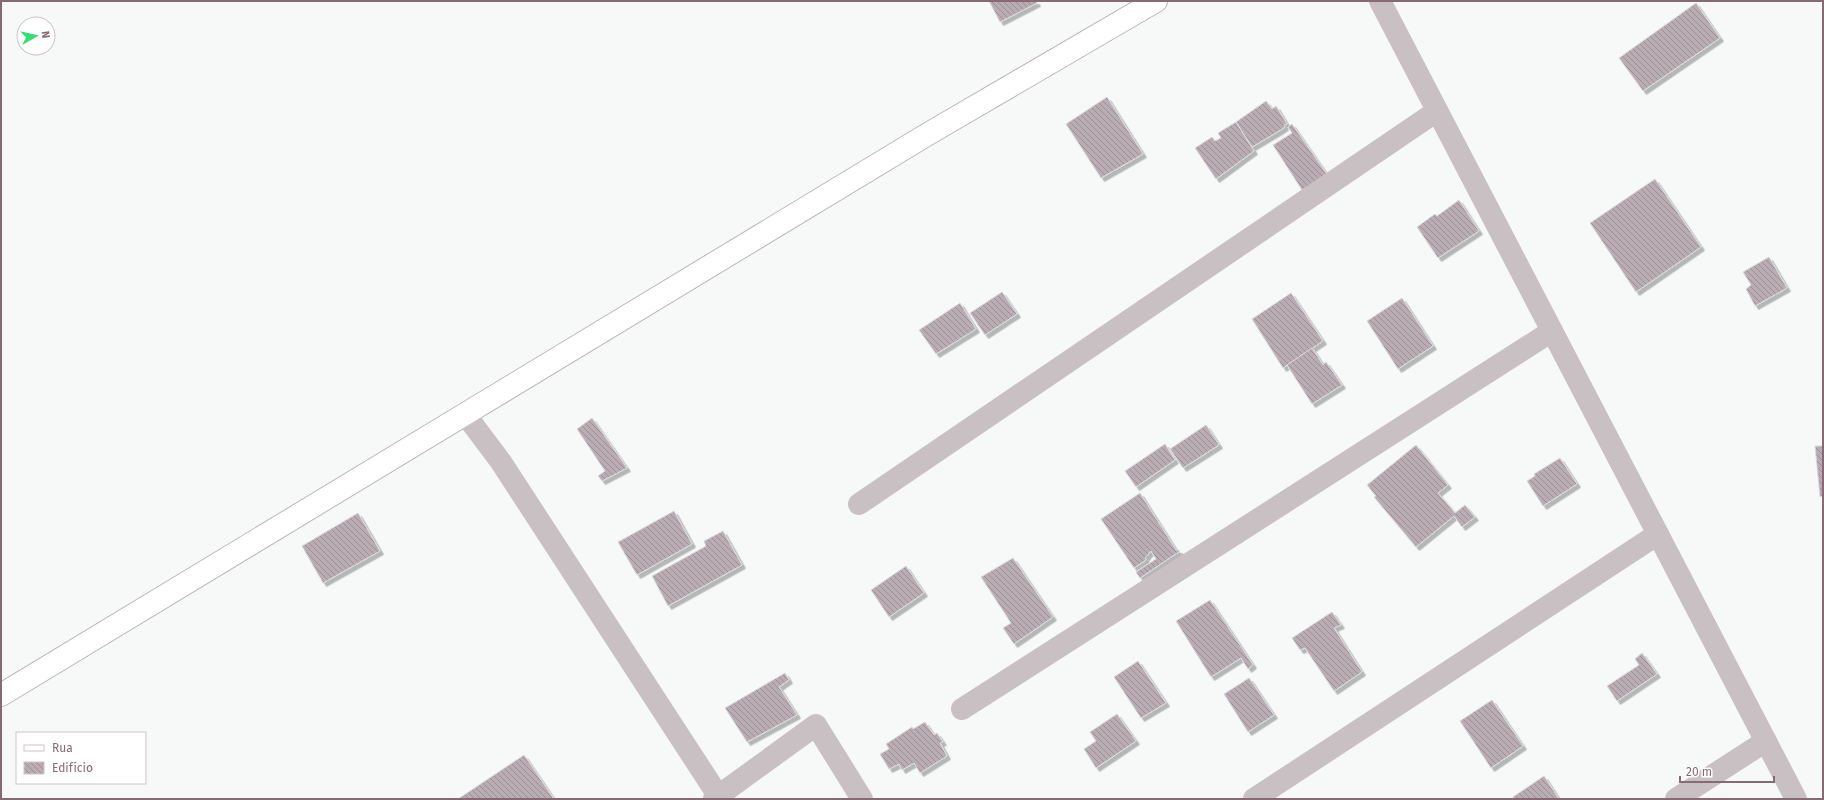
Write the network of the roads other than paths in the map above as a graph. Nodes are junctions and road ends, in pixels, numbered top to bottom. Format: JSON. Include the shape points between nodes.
{"nodes":[{"id":1,"x":1156,"y":1,"type":"edge"},
{"id":2,"x":1380,"y":1,"type":"edge"},
{"id":3,"x":1437,"y":111,"type":"junction"},
{"id":4,"x":1552,"y":331,"type":"junction"},
{"id":5,"x":465,"y":414,"type":"junction"},
{"id":6,"x":859,"y":504,"type":"dead end"},
{"id":7,"x":1658,"y":534,"type":"junction"},
{"id":8,"x":1,"y":695,"type":"edge"},
{"id":9,"x":962,"y":709,"type":"dead end"},
{"id":10,"x":1766,"y":741,"type":"junction"},
{"id":11,"x":716,"y":798,"type":"edge"},
{"id":12,"x":862,"y":799,"type":"edge"},
{"id":13,"x":1254,"y":799,"type":"edge"},
{"id":14,"x":1676,"y":799,"type":"edge"},
{"id":15,"x":1796,"y":799,"type":"edge"}],
"edges":[{"from":1,"to":5,"type":"street","via":[[928,134]]},
{"from":2,"to":3,"type":"street"},
{"from":3,"to":4,"type":"street"},
{"from":3,"to":6,"type":"street"},
{"from":4,"to":7,"type":"street"},
{"from":4,"to":9,"type":"street"},
{"from":5,"to":8,"type":"street"},
{"from":5,"to":11,"type":"street","via":[[506,468]]},
{"from":7,"to":10,"type":"street"},
{"from":7,"to":13,"type":"street"},
{"from":10,"to":14,"type":"street"},
{"from":10,"to":15,"type":"street"},
{"from":11,"to":12,"type":"street","via":[[816,725]]}]}
